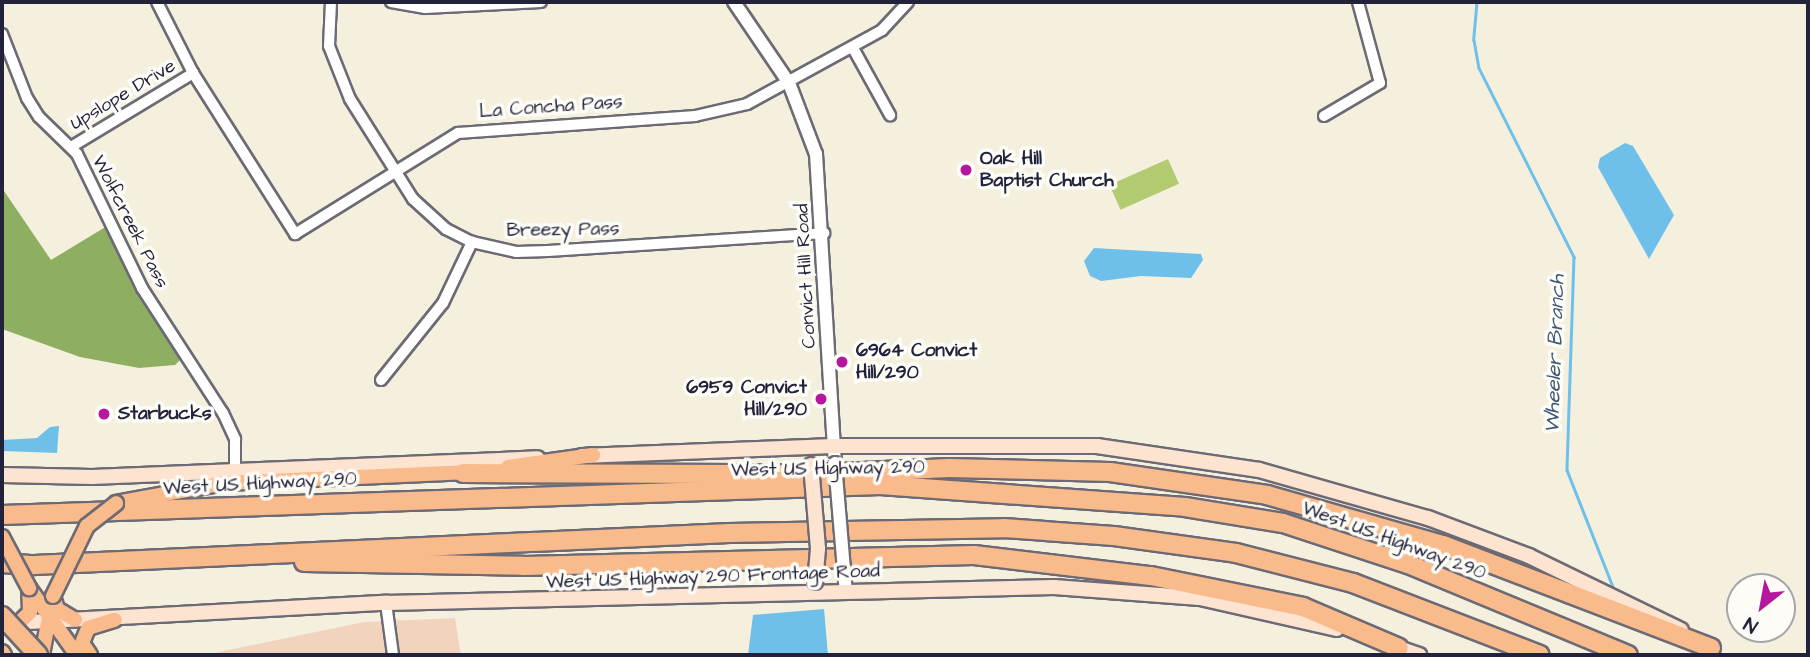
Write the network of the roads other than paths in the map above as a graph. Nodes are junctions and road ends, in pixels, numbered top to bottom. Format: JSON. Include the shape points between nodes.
{"nodes":[{"id":1,"x":157,"y":2,"type":"edge"},
{"id":2,"x":331,"y":2,"type":"edge"},
{"id":3,"x":391,"y":2,"type":"edge"},
{"id":4,"x":541,"y":2,"type":"edge"},
{"id":5,"x":734,"y":2,"type":"edge"},
{"id":6,"x":908,"y":2,"type":"edge"},
{"id":7,"x":1358,"y":2,"type":"edge"},
{"id":8,"x":2,"y":34,"type":"edge"},
{"id":9,"x":853,"y":48,"type":"junction"},
{"id":10,"x":193,"y":73,"type":"junction"},
{"id":11,"x":789,"y":83,"type":"junction"},
{"id":12,"x":890,"y":115,"type":"dead end"},
{"id":13,"x":1324,"y":116,"type":"dead end"},
{"id":14,"x":71,"y":147,"type":"junction"},
{"id":15,"x":394,"y":171,"type":"junction"},
{"id":16,"x":824,"y":233,"type":"junction"},
{"id":17,"x":472,"y":242,"type":"junction"},
{"id":18,"x":381,"y":380,"type":"dead end"},
{"id":19,"x":833,"y":446,"type":"junction"},
{"id":20,"x":787,"y":448,"type":"junction"},
{"id":21,"x":593,"y":456,"type":"junction"},
{"id":22,"x":235,"y":469,"type":"junction"},
{"id":23,"x":814,"y":470,"type":"junction"},
{"id":24,"x":463,"y":473,"type":"junction"},
{"id":25,"x":2,"y":475,"type":"edge"},
{"id":26,"x":686,"y":492,"type":"junction"},
{"id":27,"x":2,"y":514,"type":"edge"},
{"id":28,"x":2,"y":537,"type":"edge"},
{"id":29,"x":122,"y":559,"type":"junction"},
{"id":30,"x":2,"y":563,"type":"edge"},
{"id":31,"x":29,"y":587,"type":"junction"},
{"id":32,"x":846,"y":593,"type":"junction"},
{"id":33,"x":799,"y":594,"type":"junction"},
{"id":34,"x":53,"y":596,"type":"junction"},
{"id":35,"x":386,"y":603,"type":"junction"},
{"id":36,"x":2,"y":616,"type":"edge"},
{"id":37,"x":47,"y":619,"type":"junction"},
{"id":38,"x":75,"y":620,"type":"junction"},
{"id":39,"x":115,"y":620,"type":"junction"},
{"id":40,"x":20,"y":622,"type":"junction"},
{"id":41,"x":2,"y":624,"type":"edge"},
{"id":42,"x":1399,"y":648,"type":"junction"},
{"id":43,"x":1718,"y":651,"type":"edge"},
{"id":44,"x":40,"y":655,"type":"edge"},
{"id":45,"x":77,"y":655,"type":"edge"},
{"id":46,"x":90,"y":655,"type":"edge"},
{"id":47,"x":393,"y":655,"type":"edge"},
{"id":48,"x":1419,"y":655,"type":"edge"},
{"id":49,"x":1540,"y":655,"type":"edge"},
{"id":50,"x":1628,"y":655,"type":"edge"}],
"edges":[{"from":1,"to":10,"type":"street","name":"La Concha Pass"},
{"from":2,"to":15,"type":"street","name":"Breezy Pass","via":[[328,30],[334,67]]},
{"from":3,"to":4,"type":"street","via":[[425,8]]},
{"from":5,"to":11,"type":"street","name":"Convict Hill Road"},
{"from":6,"to":9,"type":"street","name":"La Concha Pass","via":[[890,25]]},
{"from":7,"to":13,"type":"street","via":[[1380,83]]},
{"from":8,"to":14,"type":"street","name":"Wolfcreek Pass","via":[[27,98],[39,117]]},
{"from":9,"to":11,"type":"street","name":"La Concha Pass"},
{"from":9,"to":12,"type":"street"},
{"from":10,"to":14,"type":"street","name":"Upslope Drive"},
{"from":10,"to":15,"type":"street","name":"La Concha Pass","via":[[295,234]]},
{"from":11,"to":15,"type":"street","name":"La Concha Pass","via":[[747,104],[705,114],[458,133]]},
{"from":11,"to":16,"type":"street","name":"Convict Hill Road","via":[[816,154]]},
{"from":14,"to":22,"type":"street","name":"Wolfcreek Pass","via":[[142,288],[230,426]]},
{"from":15,"to":17,"type":"street","name":"Breezy Pass","via":[[424,211]]},
{"from":16,"to":17,"type":"street","name":"Breezy Pass","via":[[548,251],[516,251]]},
{"from":16,"to":19,"type":"street","name":"Convict Hill Road"},
{"from":17,"to":18,"type":"street","via":[[443,303]]},
{"from":19,"to":20,"type":"main road","name":"West US Highway 290"},
{"from":19,"to":32,"type":"street","name":"Convict Hill Road","bridge":true},
{"from":19,"to":43,"type":"main road","name":"West US Highway 290","via":[[1097,446],[1259,470],[1428,518],[1529,556]]},
{"from":20,"to":21,"type":"main road","name":"West US Highway 290"},
{"from":20,"to":23,"type":"main road"},
{"from":21,"to":22,"type":"main road","name":"West US Highway 290"},
{"from":21,"to":24,"type":"main road"},
{"from":22,"to":25,"type":"main road","name":"West US Highway 290"},
{"from":23,"to":24,"type":"highway"},
{"from":23,"to":26,"type":"highway"},
{"from":23,"to":33,"type":"main road","bridge":true,"via":[[815,582]]},
{"from":23,"to":43,"type":"highway","via":[[1110,472],[1267,495],[1443,545]]},
{"from":24,"to":34,"type":"main road","bridge":true,"via":[[225,484],[116,503],[87,526]]},
{"from":26,"to":27,"type":"highway","name":"West US Highway 290"},
{"from":26,"to":50,"type":"highway","name":"West US Highway 290","via":[[880,485],[1185,508],[1283,523],[1408,564]]},
{"from":28,"to":31,"type":"main road","bridge":true},
{"from":29,"to":30,"type":"highway"},
{"from":29,"to":42,"type":"highway","via":[[523,566],[974,555],[1151,576],[1303,607]]},
{"from":29,"to":49,"type":"highway","via":[[729,534],[1004,528],[1114,536],[1236,554],[1353,583]]},
{"from":31,"to":37,"type":"main road"},
{"from":31,"to":40,"type":"main road","via":[[30,612]]},
{"from":32,"to":33,"type":"main road","name":"West US Highway 290 Frontage Road"},
{"from":32,"to":42,"type":"main road","name":"West US Highway 290 Frontage Road","via":[[1054,587],[1200,598],[1308,620]]},
{"from":33,"to":35,"type":"main road","name":"West US Highway 290 Frontage Road"},
{"from":34,"to":37,"type":"main road"},
{"from":34,"to":38,"type":"main road","via":[[58,609]]},
{"from":35,"to":39,"type":"main road","name":"West US Highway 290 Frontage Road"},
{"from":35,"to":47,"type":"street"},
{"from":36,"to":44,"type":"highway","bridge":true},
{"from":37,"to":38,"type":"main road","name":"West US Highway 290 Frontage Road"},
{"from":37,"to":40,"type":"main road","name":"West US Highway 290 Frontage Road"},
{"from":37,"to":44,"type":"main road"},
{"from":37,"to":45,"type":"main road"},
{"from":38,"to":39,"type":"main road","name":"West US Highway 290 Frontage Road"},
{"from":39,"to":46,"type":"main road","via":[[88,628],[82,643]]},
{"from":40,"to":41,"type":"main road","name":"West US Highway 290 Frontage Road"},
{"from":42,"to":48,"type":"main road","name":"West US Highway 290 Frontage Road"}]}
